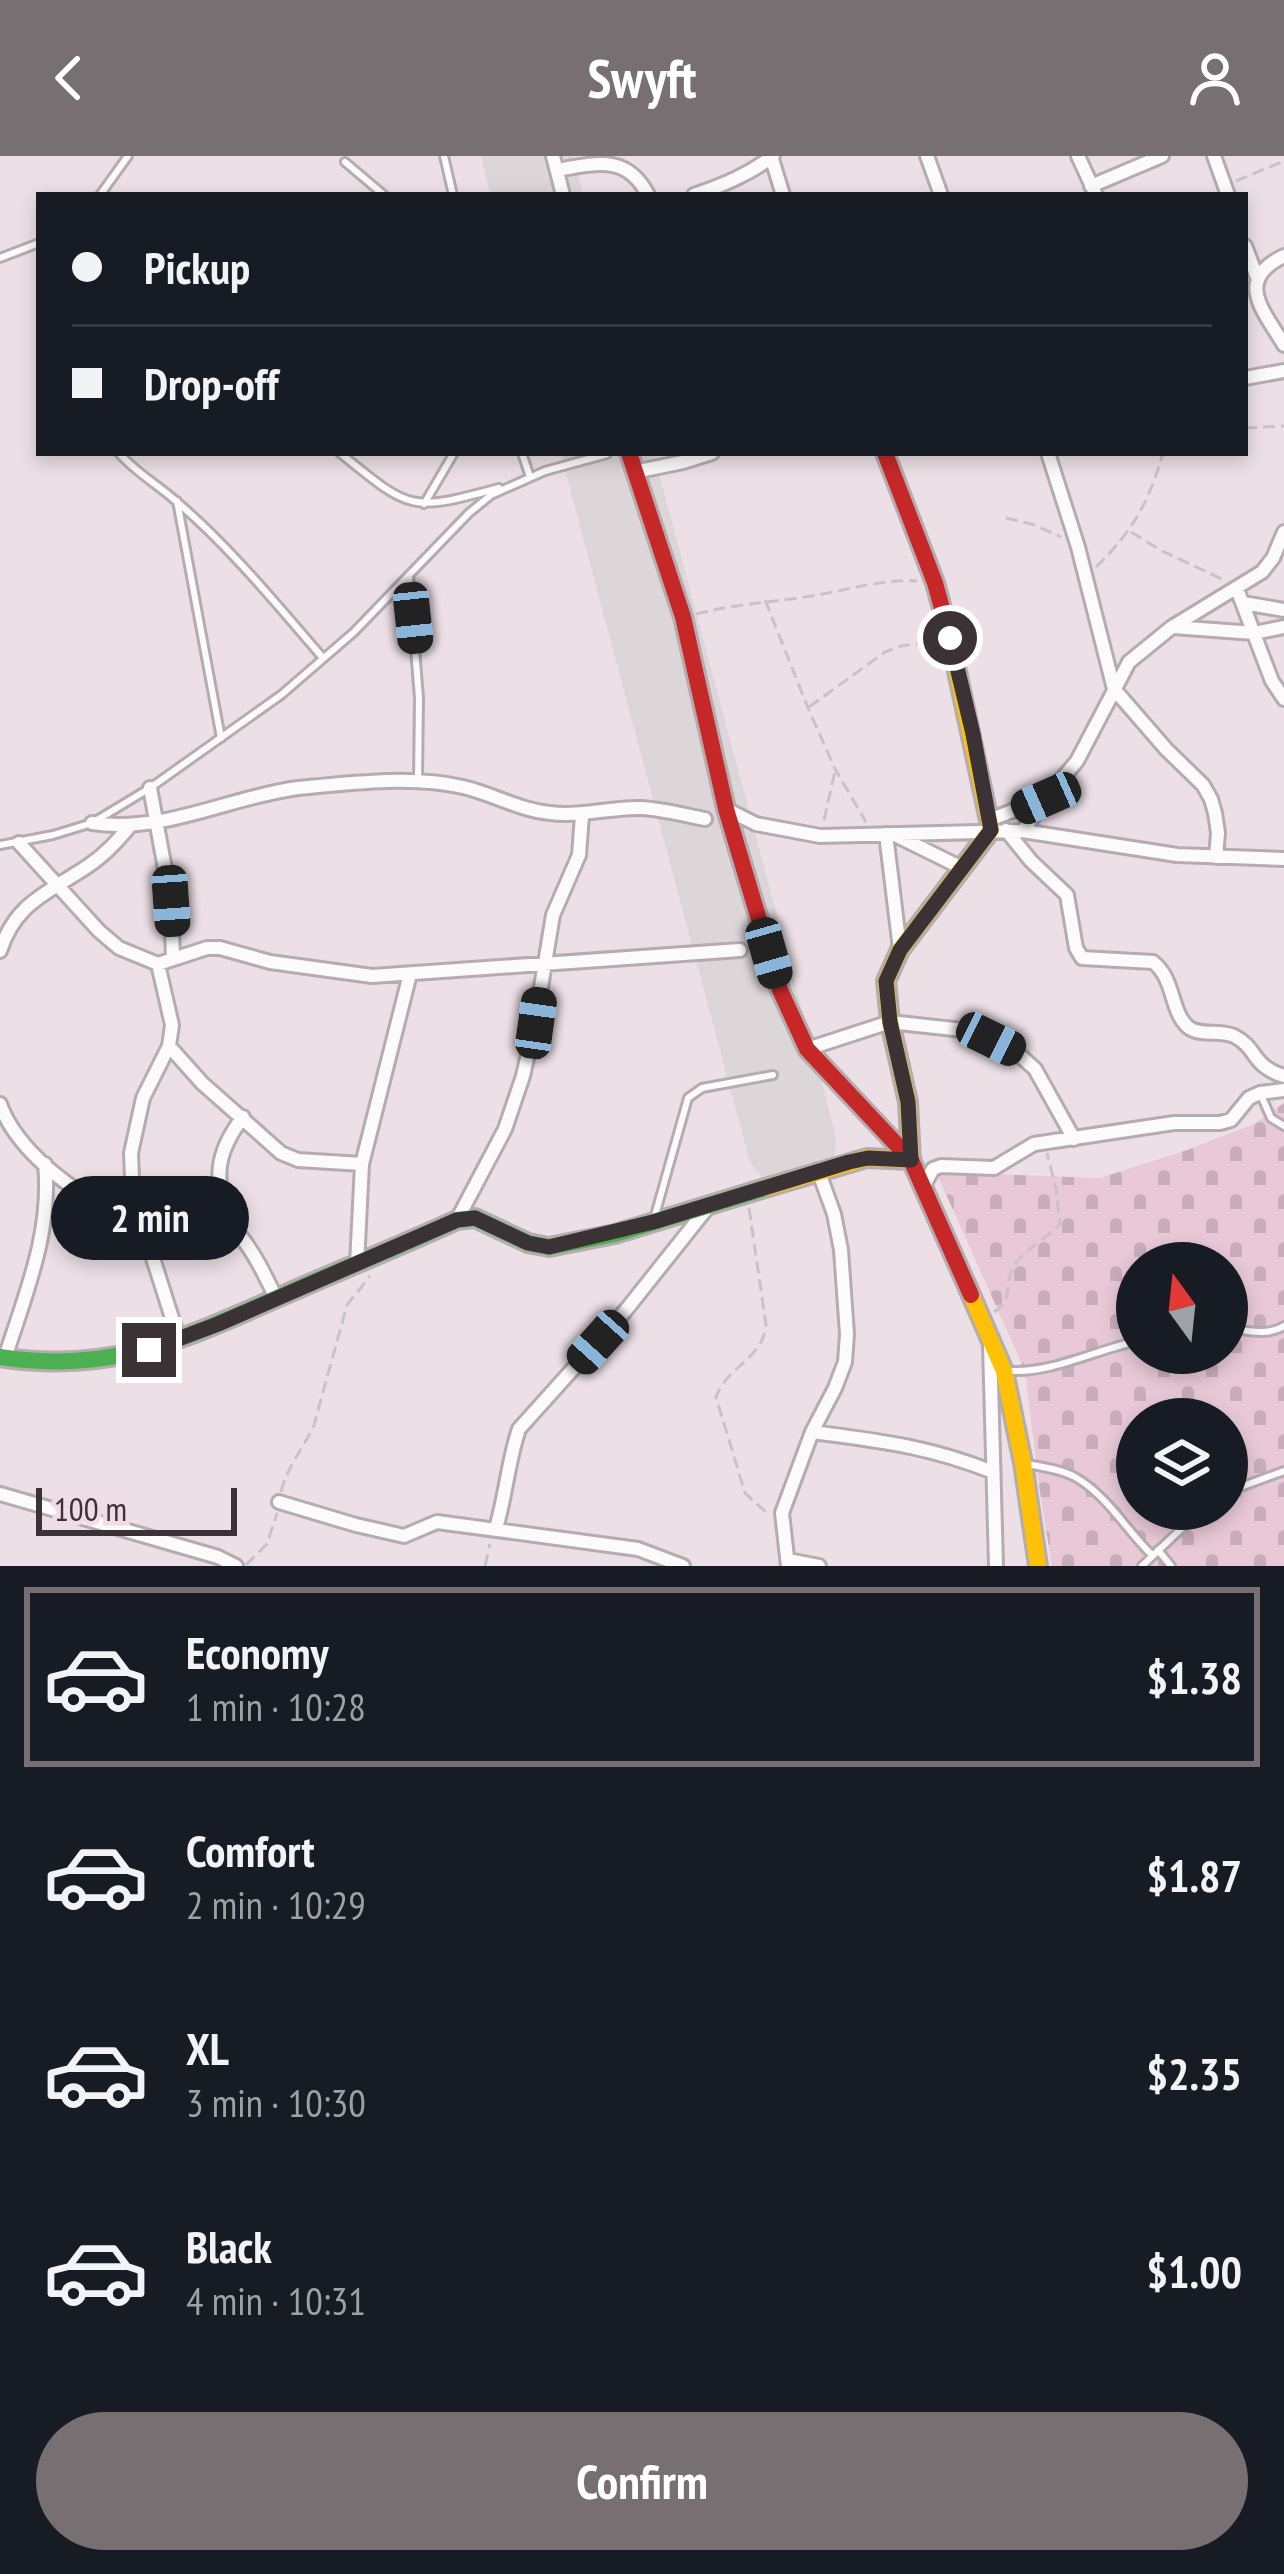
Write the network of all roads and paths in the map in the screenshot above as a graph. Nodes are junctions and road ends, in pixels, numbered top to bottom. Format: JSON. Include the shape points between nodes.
{"nodes":[{"id":1,"x":128,"y":156,"type":"edge"},
{"id":2,"x":444,"y":156,"type":"edge"},
{"id":3,"x":772,"y":156,"type":"edge"},
{"id":4,"x":927,"y":156,"type":"edge"},
{"id":5,"x":1078,"y":156,"type":"edge"},
{"id":6,"x":1162,"y":156,"type":"edge"},
{"id":7,"x":1214,"y":156,"type":"edge"},
{"id":8,"x":1284,"y":160,"type":"edge"},
{"id":9,"x":345,"y":162,"type":"dead end"},
{"id":10,"x":555,"y":163,"type":"edge"},
{"id":11,"x":1094,"y":190,"type":"edge"},
{"id":12,"x":1226,"y":190,"type":"edge"},
{"id":13,"x":102,"y":192,"type":"edge"},
{"id":14,"x":380,"y":192,"type":"edge"},
{"id":15,"x":452,"y":192,"type":"edge"},
{"id":16,"x":646,"y":192,"type":"edge"},
{"id":17,"x":702,"y":192,"type":"edge"},
{"id":18,"x":782,"y":192,"type":"edge"},
{"id":19,"x":940,"y":192,"type":"edge"},
{"id":20,"x":36,"y":244,"type":"edge"},
{"id":21,"x":1284,"y":256,"type":"edge"},
{"id":22,"x":0,"y":258,"type":"edge"},
{"id":23,"x":1252,"y":284,"type":"edge"},
{"id":24,"x":1284,"y":345,"type":"edge"},
{"id":25,"x":1284,"y":371,"type":"edge"},
{"id":26,"x":1248,"y":377,"type":"edge"},
{"id":27,"x":1284,"y":427,"type":"edge"},
{"id":28,"x":1248,"y":428,"type":"edge"},
{"id":29,"x":122,"y":456,"type":"edge"},
{"id":30,"x":344,"y":456,"type":"edge"},
{"id":31,"x":452,"y":456,"type":"edge"},
{"id":32,"x":523,"y":456,"type":"edge"},
{"id":33,"x":600,"y":456,"type":"edge"},
{"id":34,"x":630,"y":456,"type":"edge"},
{"id":35,"x":704,"y":456,"type":"edge"},
{"id":36,"x":886,"y":456,"type":"edge"},
{"id":37,"x":1049,"y":456,"type":"edge"},
{"id":38,"x":1162,"y":456,"type":"edge"},
{"id":39,"x":634,"y":472,"type":"junction"},
{"id":40,"x":530,"y":477,"type":"junction"},
{"id":41,"x":508,"y":486,"type":"junction"},
{"id":42,"x":177,"y":501,"type":"junction"},
{"id":43,"x":424,"y":504,"type":"junction"},
{"id":44,"x":1006,"y":518,"type":"dead end"},
{"id":45,"x":1130,"y":531,"type":"junction"},
{"id":46,"x":1284,"y":532,"type":"edge"},
{"id":47,"x":1078,"y":547,"type":"junction"},
{"id":48,"x":409,"y":575,"type":"junction"},
{"id":49,"x":1086,"y":576,"type":"junction"},
{"id":50,"x":935,"y":583,"type":"junction"},
{"id":51,"x":1237,"y":589,"type":"junction"},
{"id":52,"x":765,"y":600,"type":"junction"},
{"id":53,"x":1243,"y":603,"type":"junction"},
{"id":54,"x":1284,"y":610,"type":"edge"},
{"id":55,"x":683,"y":617,"type":"junction"},
{"id":56,"x":1172,"y":627,"type":"junction"},
{"id":57,"x":1284,"y":627,"type":"edge"},
{"id":58,"x":1254,"y":633,"type":"junction"},
{"id":59,"x":950,"y":638,"type":"junction"},
{"id":60,"x":324,"y":658,"type":"junction"},
{"id":61,"x":1114,"y":689,"type":"junction"},
{"id":62,"x":1284,"y":699,"type":"edge"},
{"id":63,"x":808,"y":709,"type":"junction"},
{"id":64,"x":221,"y":738,"type":"junction"},
{"id":65,"x":835,"y":769,"type":"junction"},
{"id":66,"x":418,"y":781,"type":"junction"},
{"id":67,"x":150,"y":788,"type":"junction"},
{"id":68,"x":1046,"y":798,"type":"junction"},
{"id":69,"x":726,"y":809,"type":"junction"},
{"id":70,"x":582,"y":815,"type":"junction"},
{"id":71,"x":705,"y":819,"type":"dead end"},
{"id":72,"x":156,"y":822,"type":"junction"},
{"id":73,"x":92,"y":823,"type":"junction"},
{"id":74,"x":130,"y":826,"type":"junction"},
{"id":75,"x":995,"y":827,"type":"junction"},
{"id":76,"x":1023,"y":831,"type":"junction"},
{"id":77,"x":884,"y":834,"type":"junction"},
{"id":78,"x":820,"y":836,"type":"junction"},
{"id":79,"x":19,"y":843,"type":"junction"},
{"id":80,"x":0,"y":845,"type":"edge"},
{"id":81,"x":1216,"y":857,"type":"junction"},
{"id":82,"x":1284,"y":859,"type":"edge"},
{"id":83,"x":962,"y":868,"type":"junction"},
{"id":84,"x":57,"y":885,"type":"junction"},
{"id":85,"x":740,"y":950,"type":"dead end"},
{"id":86,"x":900,"y":950,"type":"junction"},
{"id":87,"x":0,"y":951,"type":"edge"},
{"id":88,"x":173,"y":959,"type":"junction"},
{"id":89,"x":158,"y":964,"type":"junction"},
{"id":90,"x":544,"y":964,"type":"junction"},
{"id":91,"x":410,"y":974,"type":"junction"},
{"id":92,"x":890,"y":1022,"type":"junction"},
{"id":93,"x":169,"y":1046,"type":"junction"},
{"id":94,"x":807,"y":1049,"type":"junction"},
{"id":95,"x":773,"y":1075,"type":"dead end"},
{"id":96,"x":1284,"y":1076,"type":"edge"},
{"id":97,"x":1284,"y":1090,"type":"edge"},
{"id":98,"x":1259,"y":1093,"type":"junction"},
{"id":99,"x":0,"y":1104,"type":"edge"},
{"id":100,"x":243,"y":1117,"type":"junction"},
{"id":101,"x":1284,"y":1126,"type":"edge"},
{"id":102,"x":1075,"y":1139,"type":"junction"},
{"id":103,"x":1043,"y":1142,"type":"junction"},
{"id":104,"x":45,"y":1164,"type":"junction"},
{"id":105,"x":362,"y":1164,"type":"junction"},
{"id":106,"x":920,"y":1165,"type":"junction"},
{"id":107,"x":818,"y":1170,"type":"junction"},
{"id":108,"x":747,"y":1194,"type":"junction"},
{"id":109,"x":136,"y":1198,"type":"junction"},
{"id":110,"x":709,"y":1206,"type":"junction"},
{"id":111,"x":457,"y":1220,"type":"junction"},
{"id":112,"x":226,"y":1221,"type":"junction"},
{"id":113,"x":653,"y":1222,"type":"junction"},
{"id":114,"x":144,"y":1229,"type":"junction"},
{"id":115,"x":364,"y":1269,"type":"junction"},
{"id":116,"x":277,"y":1298,"type":"junction"},
{"id":117,"x":981,"y":1316,"type":"junction"},
{"id":118,"x":1248,"y":1330,"type":"edge"},
{"id":119,"x":1284,"y":1330,"type":"edge"},
{"id":120,"x":990,"y":1339,"type":"junction"},
{"id":121,"x":178,"y":1340,"type":"junction"},
{"id":122,"x":1116,"y":1346,"type":"edge"},
{"id":123,"x":2,"y":1358,"type":"edge"},
{"id":124,"x":1004,"y":1371,"type":"junction"},
{"id":125,"x":812,"y":1432,"type":"junction"},
{"id":126,"x":1023,"y":1463,"type":"junction"},
{"id":127,"x":1284,"y":1471,"type":"edge"},
{"id":128,"x":993,"y":1472,"type":"junction"},
{"id":129,"x":1248,"y":1484,"type":"edge"},
{"id":130,"x":0,"y":1494,"type":"edge"},
{"id":131,"x":279,"y":1502,"type":"junction"},
{"id":132,"x":496,"y":1528,"type":"junction"},
{"id":133,"x":1180,"y":1530,"type":"edge"},
{"id":134,"x":783,"y":1531,"type":"junction"},
{"id":135,"x":638,"y":1549,"type":"junction"},
{"id":136,"x":1155,"y":1553,"type":"junction"},
{"id":137,"x":788,"y":1563,"type":"edge"},
{"id":138,"x":240,"y":1566,"type":"edge"},
{"id":139,"x":485,"y":1566,"type":"edge"},
{"id":140,"x":650,"y":1566,"type":"edge"},
{"id":141,"x":682,"y":1566,"type":"edge"},
{"id":142,"x":819,"y":1566,"type":"edge"},
{"id":143,"x":996,"y":1566,"type":"edge"},
{"id":144,"x":1038,"y":1566,"type":"edge"},
{"id":145,"x":1142,"y":1566,"type":"edge"},
{"id":146,"x":1171,"y":1566,"type":"edge"}],
"edges":[{"from":1,"to":13,"type":"lane"},
{"from":2,"to":15,"type":"lane"},
{"from":3,"to":17,"type":"street"},
{"from":3,"to":18,"type":"street"},
{"from":4,"to":19,"type":"street"},
{"from":5,"to":11,"type":"street"},
{"from":6,"to":11,"type":"street"},
{"from":7,"to":12,"type":"street"},
{"from":8,"to":12,"type":"path"},
{"from":9,"to":14,"type":"lane"},
{"from":10,"to":16,"type":"street","via":[[618,160],[632,166]]},
{"from":20,"to":22,"type":"lane"},
{"from":21,"to":23,"type":"street"},
{"from":23,"to":24,"type":"street"},
{"from":25,"to":26,"type":"street"},
{"from":27,"to":28,"type":"path"},
{"from":29,"to":42,"type":"lane"},
{"from":30,"to":43,"type":"lane","via":[[396,496]]},
{"from":31,"to":43,"type":"lane"},
{"from":32,"to":40,"type":"lane"},
{"from":33,"to":40,"type":"lane"},
{"from":34,"to":39,"type":"street"},
{"from":35,"to":39,"type":"street"},
{"from":36,"to":50,"type":"street"},
{"from":37,"to":47,"type":"street"},
{"from":38,"to":45,"type":"path"},
{"from":39,"to":55,"type":"street"},
{"from":40,"to":41,"type":"lane"},
{"from":41,"to":43,"type":"lane"},
{"from":41,"to":48,"type":"lane"},
{"from":42,"to":60,"type":"lane"},
{"from":42,"to":64,"type":"lane"},
{"from":44,"to":47,"type":"path"},
{"from":45,"to":49,"type":"path"},
{"from":45,"to":51,"type":"path"},
{"from":46,"to":51,"type":"street","via":[[1262,572]]},
{"from":47,"to":49,"type":"street"},
{"from":48,"to":60,"type":"lane"},
{"from":48,"to":66,"type":"lane"},
{"from":49,"to":61,"type":"street"},
{"from":50,"to":52,"type":"path","via":[[875,582]]},
{"from":50,"to":59,"type":"street"},
{"from":51,"to":53,"type":"street"},
{"from":51,"to":56,"type":"street"},
{"from":52,"to":55,"type":"path"},
{"from":52,"to":63,"type":"path"},
{"from":53,"to":54,"type":"street"},
{"from":53,"to":58,"type":"street"},
{"from":55,"to":69,"type":"street"},
{"from":56,"to":58,"type":"street"},
{"from":56,"to":61,"type":"street","via":[[1129,662]]},
{"from":57,"to":58,"type":"street"},
{"from":58,"to":62,"type":"street"},
{"from":59,"to":63,"type":"path","via":[[885,652]]},
{"from":59,"to":75,"type":"street"},
{"from":60,"to":64,"type":"lane"},
{"from":61,"to":68,"type":"street","via":[[1077,761]]},
{"from":61,"to":81,"type":"street","via":[[1203,785],[1215,813]]},
{"from":63,"to":65,"type":"path"},
{"from":64,"to":67,"type":"lane"},
{"from":65,"to":77,"type":"path"},
{"from":65,"to":78,"type":"path"},
{"from":66,"to":70,"type":"street"},
{"from":66,"to":72,"type":"street","via":[[294,789]]},
{"from":67,"to":72,"type":"street"},
{"from":67,"to":73,"type":"lane"},
{"from":68,"to":75,"type":"street"},
{"from":68,"to":76,"type":"street"},
{"from":69,"to":78,"type":"street","via":[[756,824]]},
{"from":69,"to":94,"type":"street","via":[[780,990]]},
{"from":70,"to":71,"type":"street","via":[[641,808]]},
{"from":70,"to":90,"type":"street","via":[[580,855],[553,915]]},
{"from":72,"to":74,"type":"street"},
{"from":72,"to":88,"type":"street"},
{"from":73,"to":74,"type":"street"},
{"from":73,"to":79,"type":"lane"},
{"from":74,"to":84,"type":"street"},
{"from":75,"to":76,"type":"street"},
{"from":75,"to":77,"type":"street"},
{"from":75,"to":83,"type":"street"},
{"from":75,"to":96,"type":"street","via":[[1066,895],[1082,958],[1153,962],[1188,1027],[1234,1036],[1264,1069]]},
{"from":76,"to":81,"type":"street"},
{"from":77,"to":78,"type":"street"},
{"from":77,"to":83,"type":"street"},
{"from":77,"to":86,"type":"street"},
{"from":79,"to":80,"type":"lane"},
{"from":79,"to":84,"type":"street"},
{"from":81,"to":82,"type":"street"},
{"from":83,"to":86,"type":"street"},
{"from":84,"to":87,"type":"street","via":[[24,907]]},
{"from":84,"to":89,"type":"street","via":[[119,948]]},
{"from":85,"to":90,"type":"street"},
{"from":86,"to":92,"type":"street","via":[[886,981]]},
{"from":88,"to":89,"type":"street"},
{"from":88,"to":91,"type":"street","via":[[220,948],[322,971]]},
{"from":89,"to":93,"type":"street"},
{"from":90,"to":91,"type":"street"},
{"from":90,"to":111,"type":"street","via":[[505,1129]]},
{"from":91,"to":105,"type":"street"},
{"from":92,"to":94,"type":"street"},
{"from":92,"to":102,"type":"street","via":[[963,1030],[1015,1051],[1035,1069]]},
{"from":92,"to":106,"type":"street"},
{"from":93,"to":100,"type":"street"},
{"from":93,"to":109,"type":"street","via":[[135,1131]]},
{"from":94,"to":106,"type":"street"},
{"from":95,"to":113,"type":"lane","via":[[688,1098]]},
{"from":97,"to":98,"type":"street"},
{"from":98,"to":101,"type":"lane"},
{"from":98,"to":102,"type":"street","via":[[1220,1123]]},
{"from":99,"to":104,"type":"street"},
{"from":100,"to":105,"type":"street","via":[[298,1160]]},
{"from":100,"to":112,"type":"street","via":[[220,1157]]},
{"from":102,"to":103,"type":"street"},
{"from":103,"to":106,"type":"street","via":[[994,1168]]},
{"from":103,"to":117,"type":"path","via":[[1060,1224],[1013,1268],[1004,1305]]},
{"from":104,"to":114,"type":"street"},
{"from":104,"to":123,"type":"street","via":[[38,1254]]},
{"from":105,"to":115,"type":"street"},
{"from":106,"to":107,"type":"street","via":[[868,1158]]},
{"from":106,"to":117,"type":"street"},
{"from":107,"to":108,"type":"street"},
{"from":107,"to":125,"type":"street","via":[[841,1250],[847,1334],[836,1388]]},
{"from":108,"to":110,"type":"street"},
{"from":108,"to":134,"type":"path","via":[[765,1337],[716,1397],[746,1493]]},
{"from":109,"to":112,"type":"street","via":[[186,1202]]},
{"from":109,"to":114,"type":"street"},
{"from":110,"to":113,"type":"street"},
{"from":110,"to":132,"type":"street","via":[[519,1429]]},
{"from":111,"to":113,"type":"street","via":[[475,1218],[549,1247]]},
{"from":111,"to":115,"type":"street"},
{"from":112,"to":116,"type":"street","via":[[250,1246]]},
{"from":114,"to":121,"type":"street"},
{"from":115,"to":116,"type":"street"},
{"from":115,"to":131,"type":"path","via":[[314,1425]]},
{"from":116,"to":121,"type":"street"},
{"from":117,"to":120,"type":"street"},
{"from":118,"to":119,"type":"lane"},
{"from":120,"to":124,"type":"street"},
{"from":120,"to":128,"type":"street"},
{"from":121,"to":123,"type":"street","via":[[87,1364]]},
{"from":122,"to":124,"type":"lane","via":[[1045,1370]]},
{"from":124,"to":126,"type":"street"},
{"from":125,"to":128,"type":"street","via":[[938,1451]]},
{"from":125,"to":134,"type":"street"},
{"from":126,"to":136,"type":"lane","via":[[1077,1478]]},
{"from":126,"to":144,"type":"street"},
{"from":127,"to":129,"type":"lane"},
{"from":128,"to":143,"type":"street"},
{"from":130,"to":138,"type":"street"},
{"from":131,"to":132,"type":"street","via":[[404,1536],[437,1522]]},
{"from":131,"to":138,"type":"path","via":[[267,1544]]},
{"from":132,"to":135,"type":"street"},
{"from":132,"to":139,"type":"path"},
{"from":133,"to":136,"type":"lane"},
{"from":134,"to":137,"type":"street"},
{"from":135,"to":140,"type":"street"},
{"from":135,"to":141,"type":"street"},
{"from":136,"to":145,"type":"lane"},
{"from":136,"to":146,"type":"lane"},
{"from":137,"to":142,"type":"street"}]}
